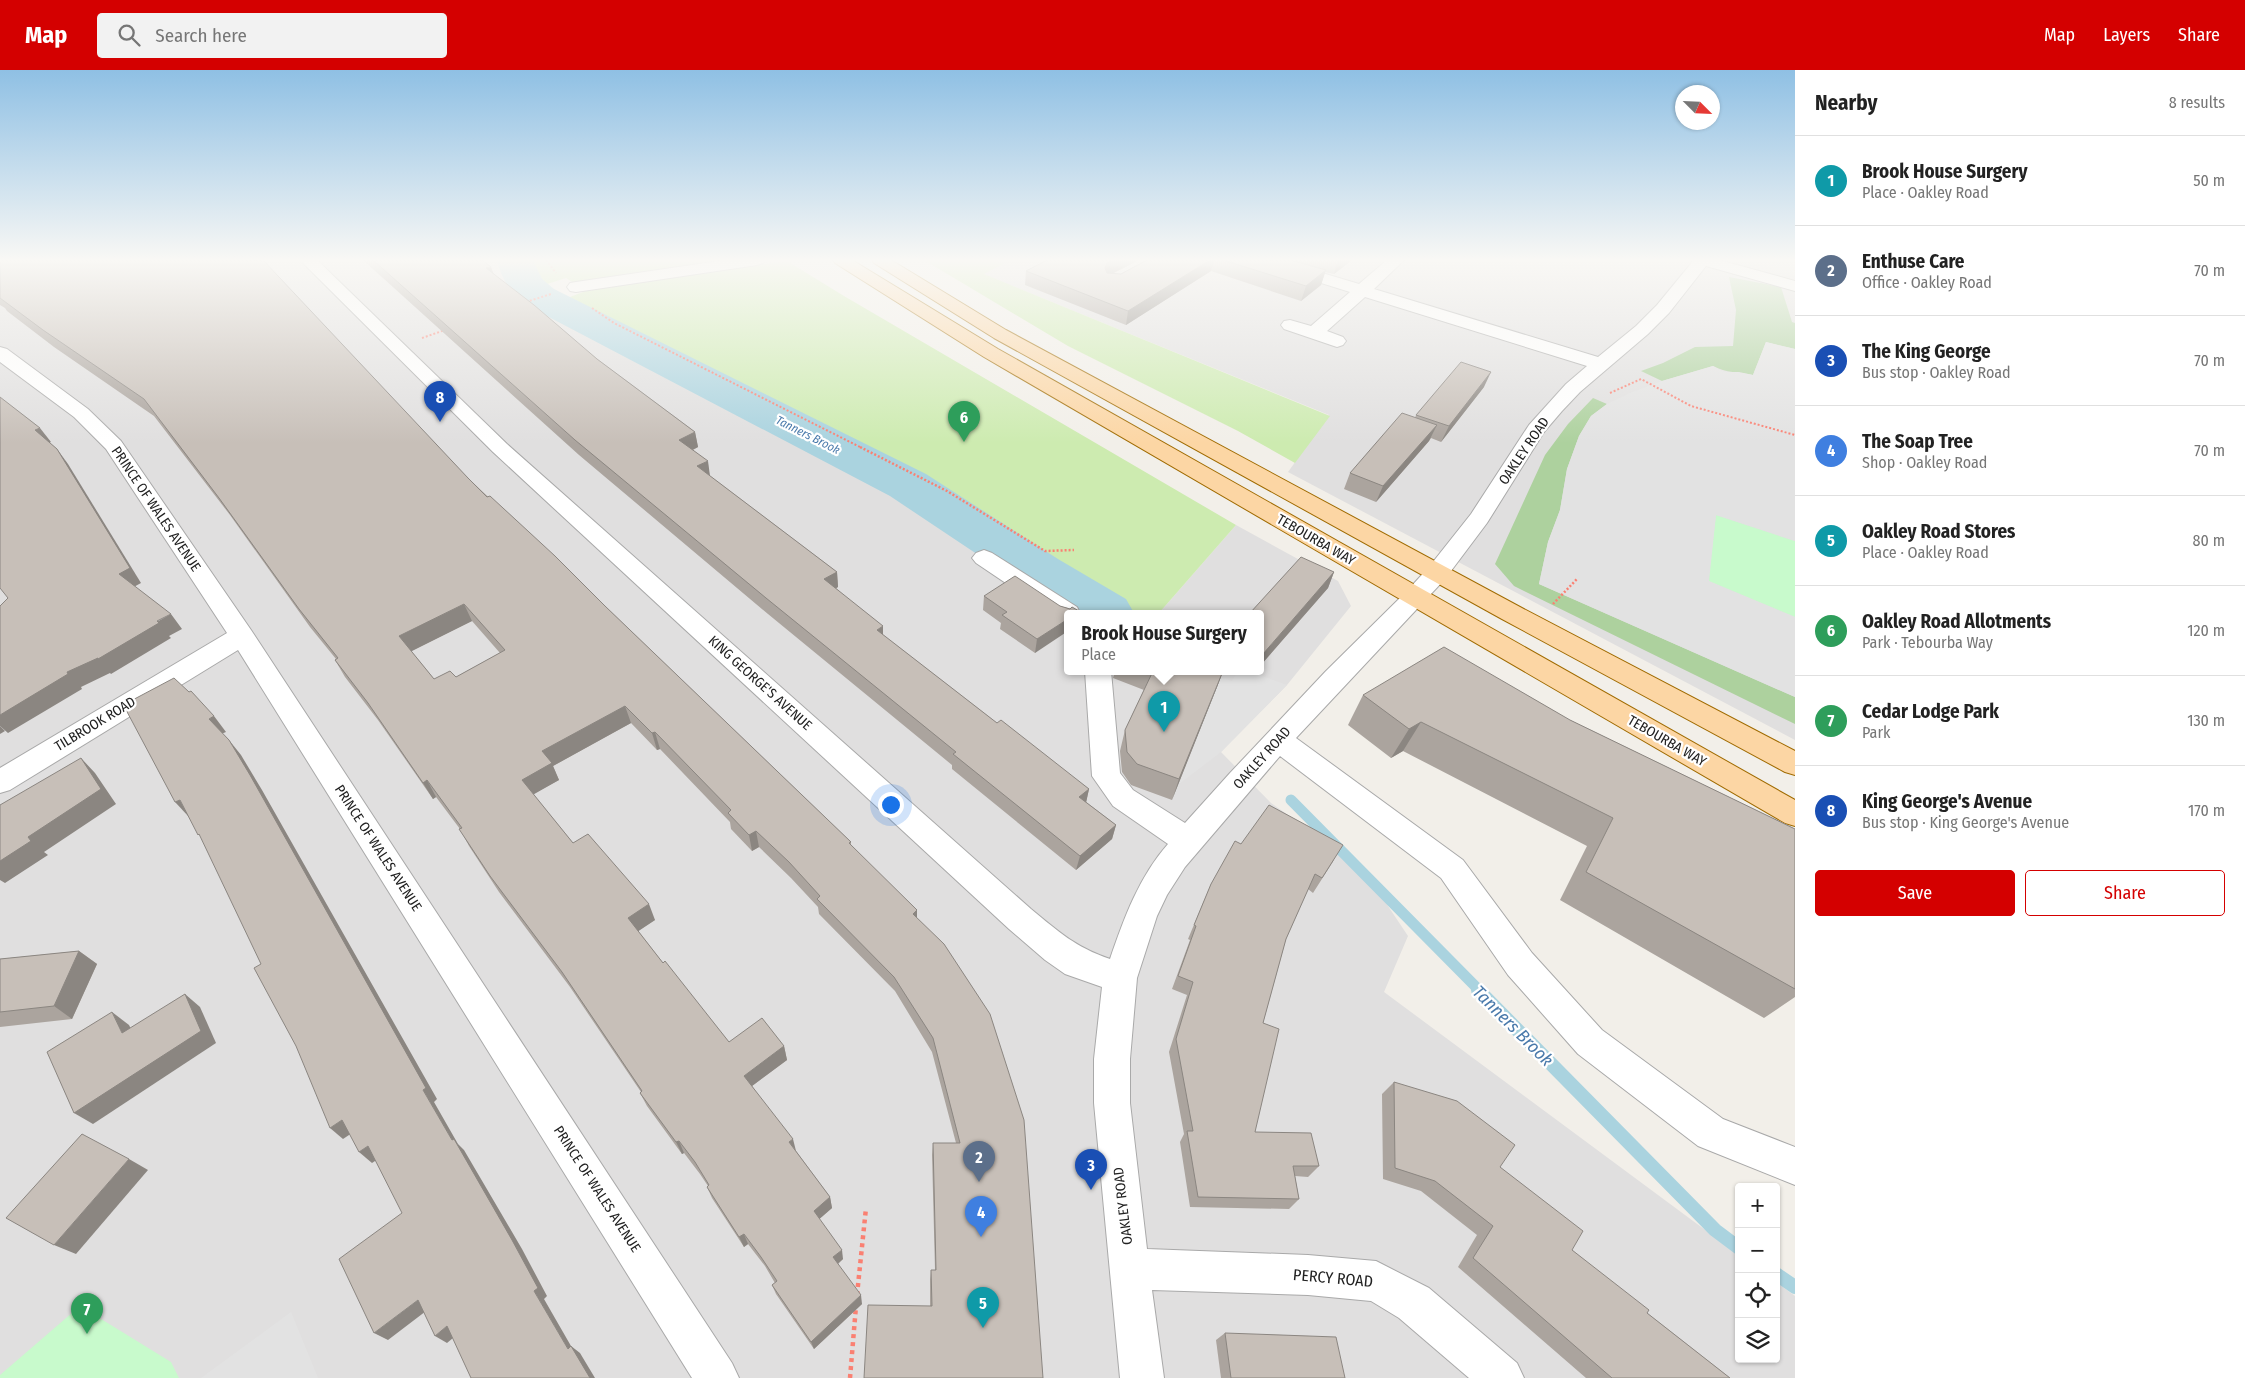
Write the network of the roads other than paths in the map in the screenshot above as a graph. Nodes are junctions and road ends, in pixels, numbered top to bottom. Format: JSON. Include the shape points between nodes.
{"nodes":[{"id":1,"x":370,"y":321,"type":"edge"},
{"id":2,"x":939,"y":321,"type":"edge"},
{"id":3,"x":979,"y":321,"type":"edge"},
{"id":4,"x":1327,"y":321,"type":"edge"},
{"id":5,"x":1461,"y":321,"type":"edge"},
{"id":6,"x":1651,"y":321,"type":"edge"},
{"id":7,"x":1290,"y":325,"type":"dead end"},
{"id":8,"x":1314,"y":333,"type":"junction"},
{"id":9,"x":1337,"y":341,"type":"dead end"},
{"id":10,"x":0,"y":353,"type":"edge"},
{"id":11,"x":1600,"y":364,"type":"junction"},
{"id":12,"x":984,"y":558,"type":"dead end"},
{"id":13,"x":1437,"y":573,"type":"junction"},
{"id":14,"x":1416,"y":597,"type":"junction"},
{"id":15,"x":1064,"y":610,"type":"edge"},
{"id":16,"x":242,"y":636,"type":"junction"},
{"id":17,"x":1098,"y":675,"type":"edge"},
{"id":18,"x":1279,"y":740,"type":"junction"},
{"id":19,"x":1795,"y":764,"type":"edge"},
{"id":20,"x":0,"y":782,"type":"edge"},
{"id":21,"x":1795,"y":814,"type":"edge"},
{"id":22,"x":1188,"y":841,"type":"junction"},
{"id":23,"x":1120,"y":978,"type":"junction"},
{"id":24,"x":1795,"y":1166,"type":"edge"},
{"id":25,"x":1130,"y":1268,"type":"junction"},
{"id":26,"x":717,"y":1378,"type":"edge"},
{"id":27,"x":1142,"y":1378,"type":"edge"},
{"id":28,"x":1502,"y":1378,"type":"edge"}],
"edges":[{"from":1,"to":23,"type":"street","name":"KING GEORGE'S AVENUE","via":[[500,448],[1020,919],[1056,950],[1077,963]]},
{"from":2,"to":14,"type":"main road","name":"TEBOURBA WAY"},
{"from":3,"to":13,"type":"main road","name":"TEBOURBA WAY"},
{"from":4,"to":8,"type":"street"},
{"from":5,"to":11,"type":"street"},
{"from":6,"to":11,"type":"street","name":"OAKLEY ROAD"},
{"from":7,"to":8,"type":"street"},
{"from":8,"to":9,"type":"street"},
{"from":10,"to":16,"type":"street","name":"PRINCE OF WALES AVENUE","via":[[81,413],[114,445]]},
{"from":11,"to":13,"type":"street","name":"OAKLEY ROAD","via":[[1536,429],[1484,511]]},
{"from":12,"to":15,"type":"street"},
{"from":13,"to":14,"type":"street","name":"OAKLEY ROAD"},
{"from":13,"to":19,"type":"main road","name":"TEBOURBA WAY"},
{"from":14,"to":18,"type":"street","name":"OAKLEY ROAD"},
{"from":14,"to":21,"type":"main road","name":"TEBOURBA WAY"},
{"from":16,"to":20,"type":"street","name":"TILBROOK ROAD"},
{"from":16,"to":26,"type":"street","name":"PRINCE OF WALES AVENUE"},
{"from":17,"to":22,"type":"street","via":[[1106,776],[1123,798]]},
{"from":18,"to":22,"type":"street","name":"OAKLEY ROAD"},
{"from":18,"to":24,"type":"street","via":[[1452,869],[1520,964],[1590,1042],[1711,1133]]},
{"from":22,"to":23,"type":"street","name":"OAKLEY ROAD","via":[[1156,885],[1141,915]]},
{"from":23,"to":25,"type":"street","name":"OAKLEY ROAD","via":[[1112,1059],[1112,1103]]},
{"from":25,"to":27,"type":"street","name":"OAKLEY ROAD"},
{"from":25,"to":28,"type":"street","name":"PERCY ROAD","via":[[1376,1281],[1414,1303]]}]}
